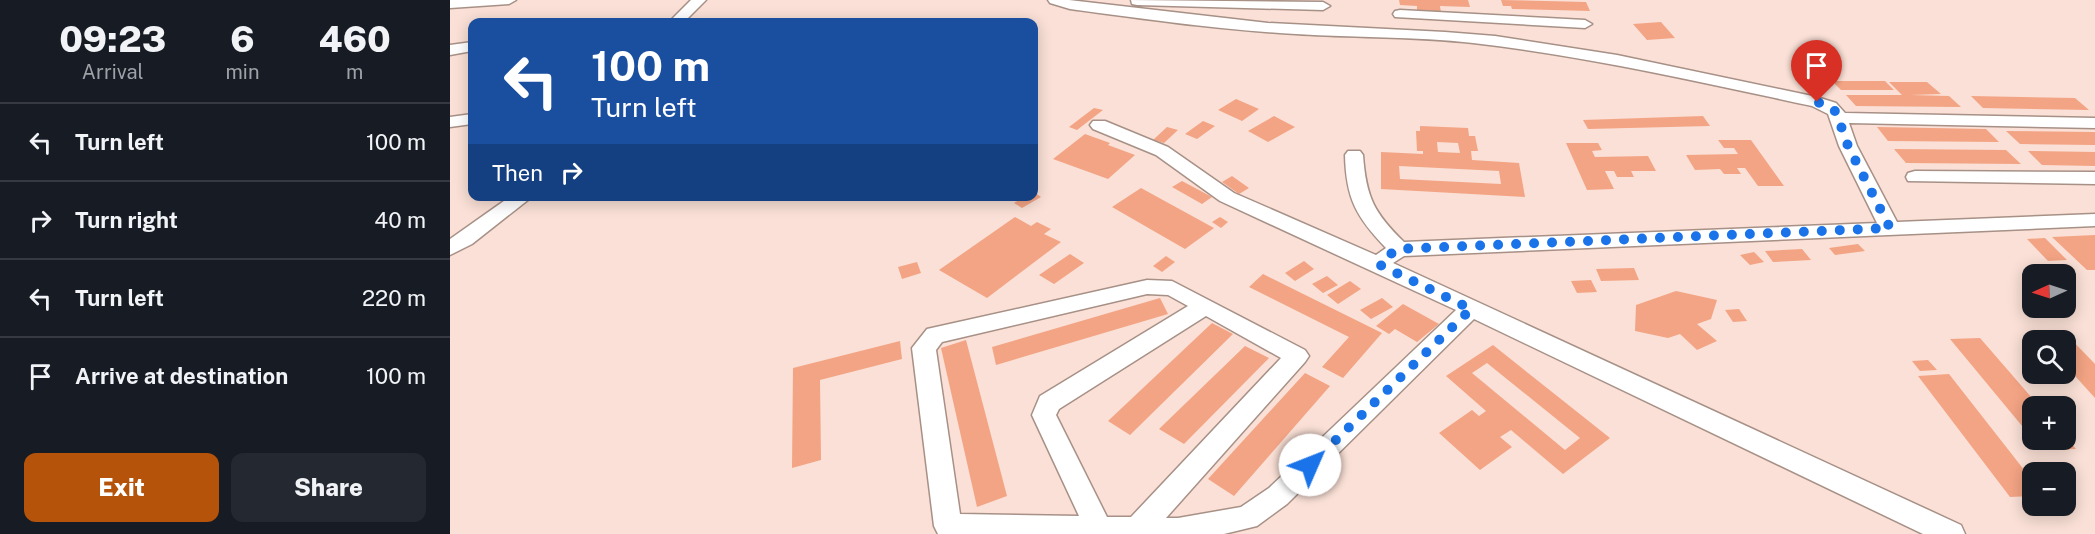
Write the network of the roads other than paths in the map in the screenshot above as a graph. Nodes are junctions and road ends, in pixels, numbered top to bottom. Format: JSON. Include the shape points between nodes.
{"nodes":[{"id":1,"x":509,"y":0,"type":"edge"},
{"id":2,"x":699,"y":0,"type":"edge"},
{"id":3,"x":711,"y":0,"type":"edge"},
{"id":4,"x":1055,"y":0,"type":"edge"},
{"id":5,"x":1485,"y":0,"type":"edge"},
{"id":6,"x":1204,"y":2,"type":"edge"},
{"id":7,"x":450,"y":4,"type":"edge"},
{"id":8,"x":1080,"y":6,"type":"junction"},
{"id":9,"x":1323,"y":6,"type":"dead end"},
{"id":10,"x":1400,"y":14,"type":"dead end"},
{"id":11,"x":680,"y":18,"type":"edge"},
{"id":12,"x":693,"y":18,"type":"edge"},
{"id":13,"x":1489,"y":18,"type":"junction"},
{"id":14,"x":1199,"y":21,"type":"junction"},
{"id":15,"x":1585,"y":24,"type":"dead end"},
{"id":16,"x":1494,"y":40,"type":"junction"},
{"id":17,"x":468,"y":48,"type":"edge"},
{"id":18,"x":450,"y":50,"type":"edge"},
{"id":19,"x":1838,"y":118,"type":"junction"},
{"id":20,"x":468,"y":120,"type":"edge"},
{"id":21,"x":450,"y":122,"type":"edge"},
{"id":22,"x":2095,"y":123,"type":"edge"},
{"id":23,"x":1099,"y":125,"type":"dead end"},
{"id":24,"x":1354,"y":155,"type":"dead end"},
{"id":25,"x":1915,"y":177,"type":"dead end"},
{"id":26,"x":2095,"y":178,"type":"edge"},
{"id":27,"x":501,"y":201,"type":"edge"},
{"id":28,"x":517,"y":201,"type":"edge"},
{"id":29,"x":2095,"y":220,"type":"edge"},
{"id":30,"x":1890,"y":228,"type":"junction"},
{"id":31,"x":450,"y":238,"type":"edge"},
{"id":32,"x":450,"y":248,"type":"edge"},
{"id":33,"x":1399,"y":249,"type":"junction"},
{"id":34,"x":1380,"y":265,"type":"junction"},
{"id":35,"x":1205,"y":306,"type":"junction"},
{"id":36,"x":1471,"y":309,"type":"junction"},
{"id":37,"x":1099,"y":529,"type":"junction"},
{"id":38,"x":1137,"y":530,"type":"junction"},
{"id":39,"x":1951,"y":534,"type":"edge"}],
"edges":[{"from":1,"to":7,"type":"street"},
{"from":2,"to":11,"type":"street"},
{"from":3,"to":12,"type":"street"},
{"from":4,"to":8,"type":"street"},
{"from":5,"to":13,"type":"street"},
{"from":6,"to":8,"type":"street","via":[[1098,0]]},
{"from":6,"to":9,"type":"street"},
{"from":6,"to":14,"type":"street"},
{"from":8,"to":14,"type":"street"},
{"from":10,"to":13,"type":"street"},
{"from":13,"to":15,"type":"street"},
{"from":13,"to":16,"type":"street"},
{"from":14,"to":16,"type":"street"},
{"from":16,"to":19,"type":"street","via":[[1633,63],[1817,102],[1830,107]]},
{"from":17,"to":18,"type":"street"},
{"from":19,"to":22,"type":"street"},
{"from":19,"to":30,"type":"street"},
{"from":20,"to":21,"type":"street"},
{"from":23,"to":34,"type":"street","via":[[1162,151],[1227,197]]},
{"from":24,"to":33,"type":"street","via":[[1358,194],[1368,217]]},
{"from":25,"to":26,"type":"street"},
{"from":27,"to":31,"type":"street"},
{"from":28,"to":32,"type":"street"},
{"from":29,"to":30,"type":"street"},
{"from":30,"to":33,"type":"street"},
{"from":33,"to":34,"type":"street"},
{"from":34,"to":36,"type":"street"},
{"from":35,"to":37,"type":"street","via":[[1049,402],[1044,415]]},
{"from":35,"to":37,"type":"street","via":[[1172,288],[1147,287],[935,335],[924,348],[948,526]]},
{"from":35,"to":38,"type":"street","via":[[1297,356]]},
{"from":36,"to":38,"type":"street","via":[[1278,496],[1247,518],[1178,530]]},
{"from":36,"to":39,"type":"street"},
{"from":37,"to":38,"type":"street"}]}
